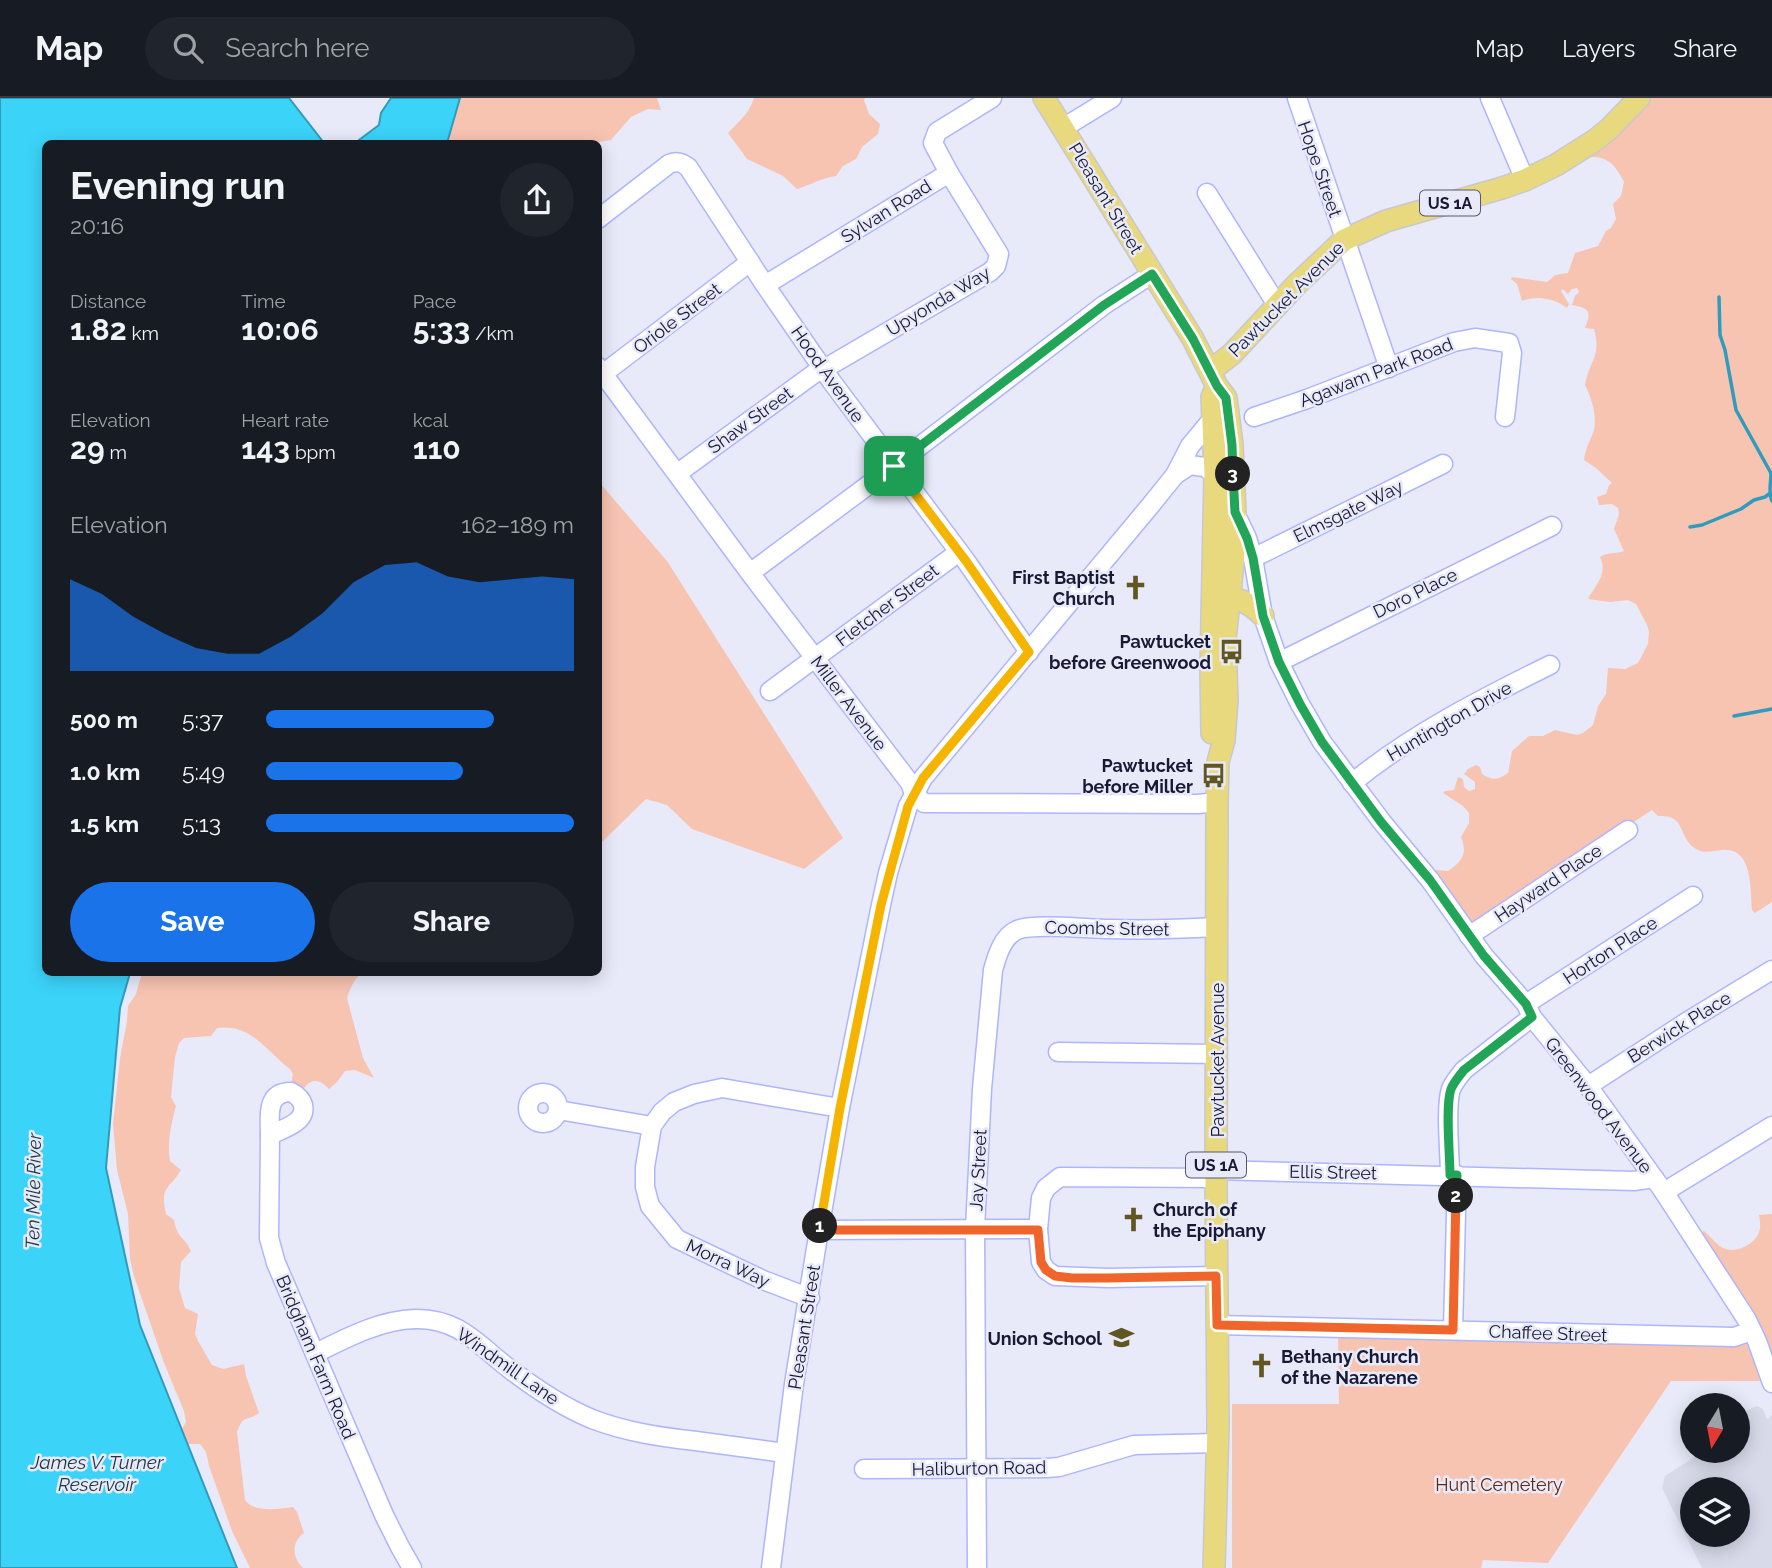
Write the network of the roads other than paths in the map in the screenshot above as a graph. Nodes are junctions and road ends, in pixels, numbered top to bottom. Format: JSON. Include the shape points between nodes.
{"nodes":[{"id":1,"x":992,"y":98,"type":"edge"},
{"id":2,"x":1044,"y":98,"type":"edge"},
{"id":3,"x":1112,"y":98,"type":"edge"},
{"id":4,"x":1297,"y":98,"type":"edge"},
{"id":5,"x":1490,"y":98,"type":"edge"},
{"id":6,"x":1639,"y":98,"type":"edge"},
{"id":7,"x":1063,"y":128,"type":"junction"},
{"id":8,"x":949,"y":173,"type":"junction"},
{"id":9,"x":1525,"y":180,"type":"junction"},
{"id":10,"x":1208,"y":192,"type":"dead end"},
{"id":11,"x":602,"y":216,"type":"edge"},
{"id":12,"x":1344,"y":240,"type":"junction"},
{"id":13,"x":750,"y":262,"type":"junction"},
{"id":14,"x":1152,"y":274,"type":"junction"},
{"id":15,"x":765,"y":285,"type":"junction"},
{"id":16,"x":1277,"y":305,"type":"junction"},
{"id":17,"x":1389,"y":368,"type":"junction"},
{"id":18,"x":602,"y":369,"type":"edge"},
{"id":19,"x":824,"y":369,"type":"junction"},
{"id":20,"x":602,"y":371,"type":"edge"},
{"id":21,"x":1213,"y":378,"type":"junction"},
{"id":22,"x":1214,"y":417,"type":"junction"},
{"id":23,"x":1254,"y":417,"type":"dead end"},
{"id":24,"x":1505,"y":417,"type":"dead end"},
{"id":25,"x":1443,"y":464,"type":"dead end"},
{"id":26,"x":894,"y":466,"type":"junction"},
{"id":27,"x":678,"y":473,"type":"junction"},
{"id":28,"x":1214,"y":474,"type":"junction"},
{"id":29,"x":1175,"y":475,"type":"junction"},
{"id":30,"x":1235,"y":512,"type":"junction"},
{"id":31,"x":1552,"y":526,"type":"dead end"},
{"id":32,"x":959,"y":552,"type":"junction"},
{"id":33,"x":1253,"y":558,"type":"junction"},
{"id":34,"x":750,"y":573,"type":"junction"},
{"id":35,"x":1221,"y":596,"type":"junction"},
{"id":36,"x":1263,"y":616,"type":"junction"},
{"id":37,"x":1029,"y":652,"type":"junction"},
{"id":38,"x":816,"y":659,"type":"junction"},
{"id":39,"x":1279,"y":662,"type":"junction"},
{"id":40,"x":1550,"y":665,"type":"dead end"},
{"id":41,"x":770,"y":691,"type":"dead end"},
{"id":42,"x":1352,"y":783,"type":"junction"},
{"id":43,"x":914,"y":794,"type":"junction"},
{"id":44,"x":1217,"y":803,"type":"junction"},
{"id":45,"x":1628,"y":830,"type":"dead end"},
{"id":46,"x":1693,"y":896,"type":"dead end"},
{"id":47,"x":1217,"y":927,"type":"junction"},
{"id":48,"x":1469,"y":936,"type":"junction"},
{"id":49,"x":1003,"y":943,"type":"joint"},
{"id":50,"x":1772,"y":970,"type":"edge"},
{"id":51,"x":1529,"y":1010,"type":"junction"},
{"id":52,"x":1058,"y":1052,"type":"dead end"},
{"id":53,"x":1217,"y":1054,"type":"junction"},
{"id":54,"x":1588,"y":1086,"type":"junction"},
{"id":55,"x":840,"y":1108,"type":"junction"},
{"id":56,"x":558,"y":1110,"type":"dead end"},
{"id":57,"x":652,"y":1126,"type":"junction"},
{"id":58,"x":1772,"y":1126,"type":"edge"},
{"id":59,"x":270,"y":1135,"type":"dead end"},
{"id":60,"x":1216,"y":1174,"type":"junction"},
{"id":61,"x":1453,"y":1175,"type":"junction"},
{"id":62,"x":1659,"y":1185,"type":"junction"},
{"id":63,"x":975,"y":1229,"type":"junction"},
{"id":64,"x":819,"y":1230,"type":"junction"},
{"id":65,"x":1038,"y":1230,"type":"junction"},
{"id":66,"x":1216,"y":1276,"type":"junction"},
{"id":67,"x":810,"y":1298,"type":"junction"},
{"id":68,"x":1217,"y":1325,"type":"junction"},
{"id":69,"x":1453,"y":1330,"type":"junction"},
{"id":70,"x":1752,"y":1331,"type":"junction"},
{"id":71,"x":316,"y":1353,"type":"junction"},
{"id":72,"x":1772,"y":1382,"type":"edge"},
{"id":73,"x":1217,"y":1443,"type":"junction"},
{"id":74,"x":785,"y":1453,"type":"junction"},
{"id":75,"x":864,"y":1469,"type":"dead end"},
{"id":76,"x":976,"y":1469,"type":"junction"},
{"id":77,"x":412,"y":1568,"type":"edge"},
{"id":78,"x":771,"y":1568,"type":"edge"},
{"id":79,"x":976,"y":1568,"type":"edge"},
{"id":80,"x":1214,"y":1568,"type":"edge"}],
"edges":[{"from":1,"to":8,"type":"street","name":"Sylvan Road","via":[[937,132],[933,143]]},
{"from":2,"to":7,"type":"main road","name":"Pleasant Street"},
{"from":3,"to":7,"type":"street"},
{"from":4,"to":12,"type":"street","name":"Hope Street"},
{"from":5,"to":9,"type":"street"},
{"from":6,"to":9,"type":"main road","name":"Pawtucket Avenue","number":"US 1A","via":[[1586,147]]},
{"from":7,"to":14,"type":"main road","name":"Pleasant Street"},
{"from":8,"to":15,"type":"street","name":"Sylvan Road"},
{"from":8,"to":19,"type":"street","name":"Upyonda Way","via":[[999,254],[996,266]]},
{"from":9,"to":12,"type":"main road","name":"Pawtucket Avenue","number":"US 1A","via":[[1386,221]]},
{"from":10,"to":16,"type":"street"},
{"from":11,"to":13,"type":"street","name":"Hood Avenue","via":[[669,164],[681,162]]},
{"from":12,"to":16,"type":"main road","name":"Pawtucket Avenue","number":"US 1A"},
{"from":12,"to":17,"type":"street","name":"Hope Street"},
{"from":13,"to":15,"type":"street","name":"Hood Avenue"},
{"from":13,"to":18,"type":"street","name":"Oriole Street"},
{"from":14,"to":21,"type":"main road","name":"Pleasant Street"},
{"from":14,"to":26,"type":"street","via":[[1104,305]]},
{"from":15,"to":19,"type":"street","name":"Hood Avenue"},
{"from":16,"to":21,"type":"main road","name":"Pawtucket Avenue","number":"US 1A"},
{"from":17,"to":23,"type":"street","name":"Agawam Park Road"},
{"from":17,"to":24,"type":"street","name":"Agawam Park Road","via":[[1454,342],[1475,338],[1509,342],[1512,353]]},
{"from":19,"to":26,"type":"street","name":"Hood Avenue"},
{"from":19,"to":27,"type":"street","name":"Shaw Street"},
{"from":20,"to":27,"type":"street","name":"Miller Avenue"},
{"from":21,"to":22,"type":"main road","name":"Pawtucket Avenue","number":"US 1A"},
{"from":21,"to":30,"type":"main road","name":"Pawtucket Avenue","number":"US 1A","via":[[1226,398]]},
{"from":22,"to":28,"type":"main road","name":"Pawtucket Avenue","number":"US 1A"},
{"from":22,"to":29,"type":"street","name":"Pleasant Street","via":[[1190,446]]},
{"from":25,"to":33,"type":"street","name":"Elmsgate Way"},
{"from":26,"to":32,"type":"street","name":"Hood Avenue"},
{"from":26,"to":34,"type":"street"},
{"from":27,"to":34,"type":"street","name":"Miller Avenue"},
{"from":28,"to":29,"type":"street","via":[[1190,465]]},
{"from":28,"to":35,"type":"main road","name":"Pawtucket Avenue","number":"US 1A"},
{"from":29,"to":37,"type":"street","name":"Pleasant Street"},
{"from":30,"to":33,"type":"street","name":"Greenwood Avenue"},
{"from":30,"to":35,"type":"main road","name":"Pawtucket Avenue","number":"US 1A","via":[[1234,553]]},
{"from":31,"to":39,"type":"street","name":"Doro Place"},
{"from":32,"to":37,"type":"street","name":"Hood Avenue"},
{"from":32,"to":38,"type":"street","name":"Fletcher Street"},
{"from":33,"to":36,"type":"street","name":"Greenwood Avenue"},
{"from":34,"to":38,"type":"street","name":"Miller Avenue"},
{"from":35,"to":36,"type":"main road","via":[[1251,604]]},
{"from":35,"to":44,"type":"main road","name":"Pawtucket Avenue","number":"US 1A","via":[[1227,700]]},
{"from":36,"to":39,"type":"street","name":"Greenwood Avenue"},
{"from":37,"to":43,"type":"street","name":"Pleasant Street"},
{"from":38,"to":41,"type":"street","name":"Fletcher Street"},
{"from":38,"to":43,"type":"street","name":"Miller Avenue"},
{"from":39,"to":42,"type":"street","name":"Greenwood Avenue","via":[[1322,742]]},
{"from":40,"to":42,"type":"street","name":"Huntington Drive","via":[[1471,704]]},
{"from":42,"to":48,"type":"street","name":"Greenwood Avenue"},
{"from":43,"to":44,"type":"street","via":[[924,803]]},
{"from":43,"to":55,"type":"street","name":"Pleasant Street","via":[[888,873]]},
{"from":44,"to":47,"type":"main road","name":"Pawtucket Avenue","number":"US 1A"},
{"from":45,"to":48,"type":"street","name":"Hayward Place"},
{"from":46,"to":51,"type":"street","name":"Horton Place"},
{"from":47,"to":49,"type":"street","name":"Coombs Street","via":[[1030,927],[1016,930]]},
{"from":47,"to":53,"type":"main road","name":"Pawtucket Avenue","number":"US 1A"},
{"from":48,"to":51,"type":"street","name":"Greenwood Avenue"},
{"from":49,"to":63,"type":"street","name":"Jay Street","via":[[992,984]]},
{"from":50,"to":54,"type":"street","name":"Berwick Place"},
{"from":51,"to":54,"type":"street","name":"Greenwood Avenue"},
{"from":51,"to":61,"type":"street","name":"Horton Place","via":[[1464,1070],[1451,1089]]},
{"from":52,"to":53,"type":"street"},
{"from":53,"to":60,"type":"main road","name":"Pawtucket Avenue","number":"US 1A"},
{"from":54,"to":62,"type":"street","name":"Greenwood Avenue"},
{"from":55,"to":57,"type":"street","via":[[722,1088],[674,1102]]},
{"from":55,"to":64,"type":"street","name":"Pleasant Street"},
{"from":56,"to":57,"type":"street"},
{"from":57,"to":67,"type":"street","name":"Morra Way","via":[[645,1187],[650,1206],[677,1239]]},
{"from":58,"to":62,"type":"street"},
{"from":59,"to":71,"type":"street","name":"Bridgham Farm Road","via":[[269,1238]]},
{"from":60,"to":61,"type":"street","name":"Ellis Street"},
{"from":60,"to":65,"type":"street","name":"Ellis Street","via":[[1060,1177],[1041,1198]]},
{"from":60,"to":66,"type":"main road","name":"Pawtucket Avenue","number":"US 1A"},
{"from":61,"to":62,"type":"street","name":"Ellis Street"},
{"from":61,"to":69,"type":"street","name":"Horton Place"},
{"from":62,"to":70,"type":"street","name":"Greenwood Avenue"},
{"from":63,"to":64,"type":"street"},
{"from":63,"to":65,"type":"street"},
{"from":63,"to":76,"type":"street","name":"Jay Street"},
{"from":64,"to":67,"type":"street","name":"Pleasant Street"},
{"from":65,"to":66,"type":"street","name":"Ellis Street","via":[[1041,1262],[1055,1276]]},
{"from":66,"to":68,"type":"main road","name":"Pawtucket Avenue","number":"US 1A"},
{"from":67,"to":74,"type":"street","name":"Pleasant Street"},
{"from":68,"to":69,"type":"street","name":"Chaffee Street"},
{"from":68,"to":73,"type":"main road","name":"Pawtucket Avenue","number":"US 1A"},
{"from":69,"to":70,"type":"street","name":"Chaffee Street","via":[[1734,1337]]},
{"from":70,"to":72,"type":"street","name":"Greenwood Avenue"},
{"from":71,"to":74,"type":"street","name":"Windmill Lane","via":[[375,1326],[415,1319],[439,1321],[459,1328],[536,1389],[590,1418],[651,1436]]},
{"from":71,"to":77,"type":"street","name":"Bridgham Farm Road","via":[[384,1515]]},
{"from":73,"to":76,"type":"street","name":"Haliburton Road","via":[[1134,1445],[1059,1467]]},
{"from":73,"to":80,"type":"main road","name":"Pawtucket Avenue","number":"US 1A"},
{"from":74,"to":78,"type":"street","name":"Pleasant Street"},
{"from":75,"to":76,"type":"street","name":"Haliburton Road"},
{"from":76,"to":79,"type":"street","name":"Jay Street"}]}
